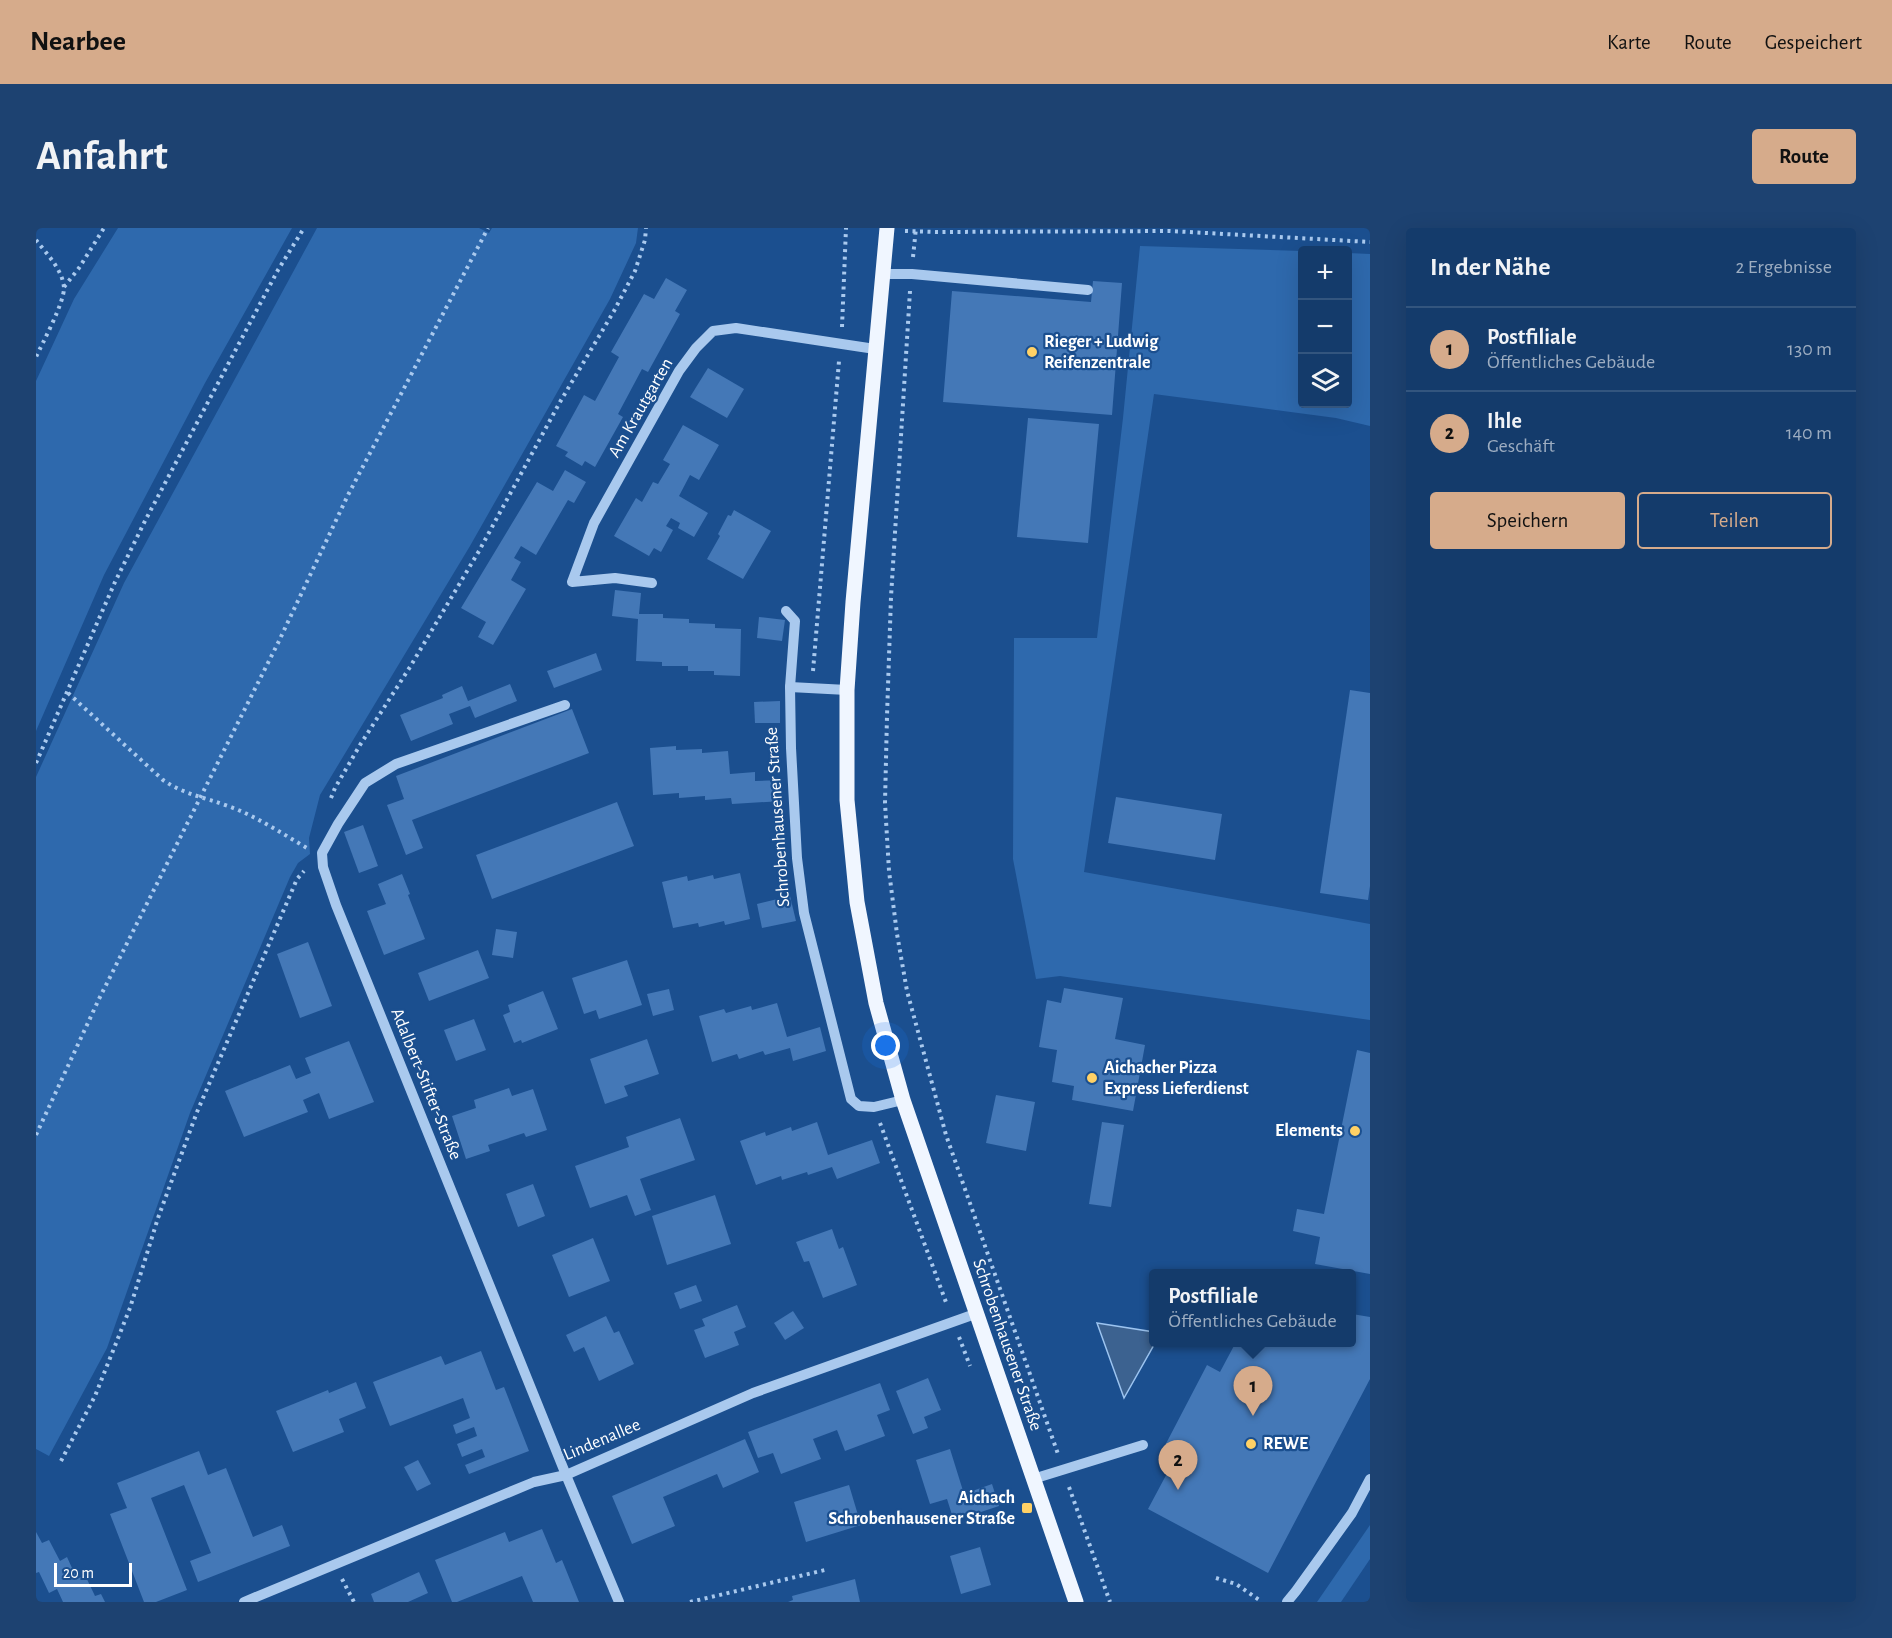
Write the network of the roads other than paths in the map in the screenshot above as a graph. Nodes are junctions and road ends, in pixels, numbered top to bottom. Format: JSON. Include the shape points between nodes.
{"nodes":[{"id":1,"x":887,"y":229,"type":"edge"},
{"id":2,"x":882,"y":274,"type":"junction"},
{"id":3,"x":1088,"y":290,"type":"dead end"},
{"id":4,"x":875,"y":349,"type":"junction"},
{"id":5,"x":652,"y":584,"type":"dead end"},
{"id":6,"x":786,"y":611,"type":"dead end"},
{"id":7,"x":790,"y":687,"type":"junction"},
{"id":8,"x":847,"y":690,"type":"junction"},
{"id":9,"x":565,"y":705,"type":"dead end"},
{"id":10,"x":903,"y":1100,"type":"junction"},
{"id":11,"x":975,"y":1314,"type":"junction"},
{"id":12,"x":1143,"y":1445,"type":"dead end"},
{"id":13,"x":566,"y":1474,"type":"junction"},
{"id":14,"x":1033,"y":1479,"type":"junction"},
{"id":15,"x":1370,"y":1479,"type":"edge"},
{"id":16,"x":244,"y":1602,"type":"edge"},
{"id":17,"x":619,"y":1602,"type":"edge"},
{"id":18,"x":1076,"y":1602,"type":"edge"},
{"id":19,"x":1287,"y":1602,"type":"edge"}],
"edges":[{"from":1,"to":2,"type":"main road","name":"Schrobenhausener Straße"},
{"from":2,"to":3,"type":"street"},
{"from":2,"to":4,"type":"main road","name":"Schrobenhausener Straße"},
{"from":4,"to":5,"type":"street","name":"Am Krautgarten","via":[[736,328],[713,332],[696,348],[679,371],[594,523],[572,582],[615,578]]},
{"from":4,"to":8,"type":"main road","name":"Schrobenhausener Straße"},
{"from":6,"to":7,"type":"street","name":"Schrobenhausener Straße","via":[[795,621]]},
{"from":7,"to":8,"type":"street"},
{"from":7,"to":10,"type":"street","name":"Schrobenhausener Straße","via":[[797,858],[804,913],[851,1099],[859,1106],[874,1107]]},
{"from":8,"to":10,"type":"main road","name":"Schrobenhausener Straße","via":[[847,800],[857,902],[876,1003]]},
{"from":9,"to":13,"type":"street","name":"Adalbert-Stifter-Straße","via":[[396,764],[365,783],[322,853],[336,905]]},
{"from":10,"to":11,"type":"main road","name":"Schrobenhausener Straße"},
{"from":11,"to":13,"type":"street","name":"Lindenallee","via":[[753,1393]]},
{"from":11,"to":14,"type":"main road","name":"Schrobenhausener Straße"},
{"from":12,"to":14,"type":"street"},
{"from":13,"to":16,"type":"street","name":"Lindenallee","via":[[534,1482]]},
{"from":13,"to":17,"type":"street","name":"Adalbert-Stifter-Straße"},
{"from":14,"to":18,"type":"main road","name":"Schrobenhausener Straße"},
{"from":15,"to":19,"type":"street","via":[[1352,1513]]}]}
